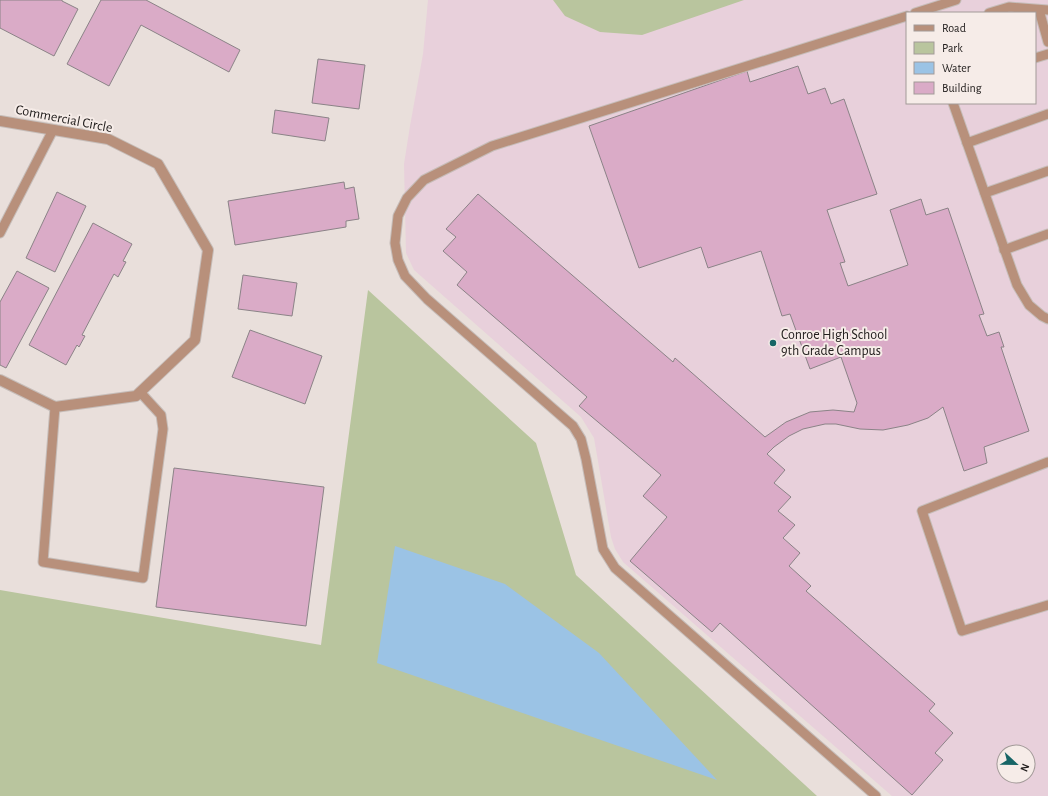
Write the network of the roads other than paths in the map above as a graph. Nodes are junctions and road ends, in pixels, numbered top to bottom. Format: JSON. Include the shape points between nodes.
{"nodes":[{"id":1,"x":956,"y":0,"type":"edge"},
{"id":2,"x":1044,"y":10,"type":"edge"},
{"id":3,"x":918,"y":12,"type":"edge"},
{"id":4,"x":992,"y":12,"type":"edge"},
{"id":5,"x":906,"y":16,"type":"edge"},
{"id":6,"x":1048,"y":42,"type":"edge"},
{"id":7,"x":1048,"y":54,"type":"edge"},
{"id":8,"x":1036,"y":58,"type":"edge"},
{"id":9,"x":953,"y":104,"type":"edge"},
{"id":10,"x":1048,"y":114,"type":"edge"},
{"id":11,"x":0,"y":121,"type":"edge"},
{"id":12,"x":53,"y":130,"type":"junction"},
{"id":13,"x":967,"y":143,"type":"junction"},
{"id":14,"x":1048,"y":171,"type":"edge"},
{"id":15,"x":985,"y":193,"type":"junction"},
{"id":16,"x":0,"y":233,"type":"edge"},
{"id":17,"x":1048,"y":234,"type":"edge"},
{"id":18,"x":1004,"y":250,"type":"junction"},
{"id":19,"x":1048,"y":319,"type":"edge"},
{"id":20,"x":0,"y":380,"type":"edge"},
{"id":21,"x":140,"y":392,"type":"junction"},
{"id":22,"x":56,"y":407,"type":"junction"},
{"id":23,"x":1048,"y":462,"type":"edge"},
{"id":24,"x":1048,"y":605,"type":"edge"},
{"id":25,"x":876,"y":796,"type":"edge"}],
"edges":[{"from":1,"to":3,"type":"lane"},
{"from":2,"to":4,"type":"lane","via":[[1009,7]]},
{"from":2,"to":6,"type":"lane"},
{"from":5,"to":25,"type":"lane","via":[[492,146],[424,180],[407,198],[398,216],[395,242],[398,260],[405,276],[427,299],[572,426],[581,439],[603,549],[615,568]]},
{"from":7,"to":8,"type":"lane"},
{"from":9,"to":13,"type":"lane"},
{"from":10,"to":13,"type":"lane"},
{"from":11,"to":12,"type":"street","name":"Commercial Circle"},
{"from":12,"to":16,"type":"lane"},
{"from":12,"to":21,"type":"street","name":"Commercial Circle","via":[[108,139],[158,164],[208,250],[195,340]]},
{"from":13,"to":15,"type":"lane"},
{"from":14,"to":15,"type":"lane"},
{"from":15,"to":18,"type":"lane"},
{"from":17,"to":18,"type":"lane"},
{"from":18,"to":19,"type":"lane","via":[[1016,285],[1029,305]]},
{"from":20,"to":22,"type":"street"},
{"from":21,"to":22,"type":"street","name":"Commercial Circle","via":[[136,396]]},
{"from":21,"to":22,"type":"lane","via":[[161,415],[163,429],[143,578],[44,562]]},
{"from":23,"to":24,"type":"lane","via":[[922,511],[962,631]]}]}
